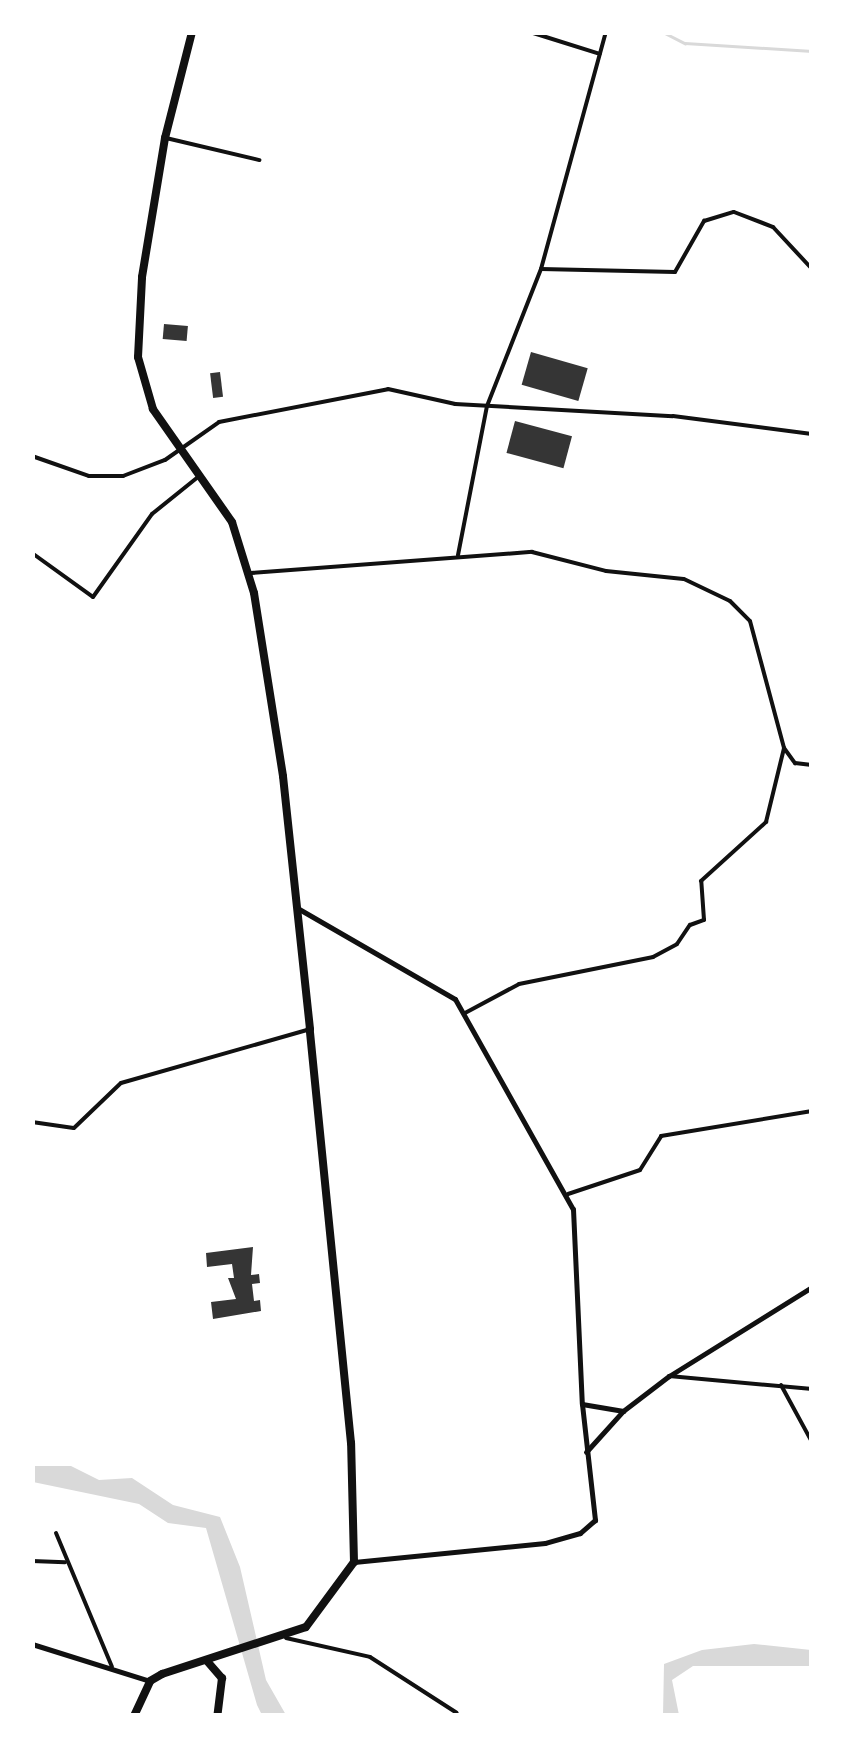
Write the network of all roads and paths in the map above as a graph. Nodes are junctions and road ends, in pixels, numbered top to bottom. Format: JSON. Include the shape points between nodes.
{"nodes":[{"id":1,"x":192,"y":32,"type":"edge"},
{"id":2,"x":530,"y":32,"type":"edge"},
{"id":3,"x":606,"y":32,"type":"edge"},
{"id":4,"x":600,"y":54,"type":"junction"},
{"id":5,"x":164,"y":138,"type":"junction"},
{"id":6,"x":258,"y":160,"type":"dead end"},
{"id":7,"x":542,"y":268,"type":"junction"},
{"id":8,"x":812,"y":268,"type":"edge"},
{"id":9,"x":488,"y":406,"type":"junction"},
{"id":10,"x":812,"y":434,"type":"edge"},
{"id":11,"x":179,"y":449,"type":"junction"},
{"id":12,"x":32,"y":456,"type":"edge"},
{"id":13,"x":200,"y":476,"type":"junction"},
{"id":14,"x":32,"y":553,"type":"edge"},
{"id":15,"x":458,"y":555,"type":"junction"},
{"id":16,"x":251,"y":573,"type":"junction"},
{"id":17,"x":784,"y":748,"type":"junction"},
{"id":18,"x":812,"y":765,"type":"edge"},
{"id":19,"x":296,"y":907,"type":"junction"},
{"id":20,"x":465,"y":1013,"type":"junction"},
{"id":21,"x":310,"y":1029,"type":"junction"},
{"id":22,"x":812,"y":1111,"type":"edge"},
{"id":23,"x":32,"y":1122,"type":"edge"},
{"id":24,"x":568,"y":1194,"type":"junction"},
{"id":25,"x":812,"y":1287,"type":"edge"},
{"id":26,"x":670,"y":1376,"type":"junction"},
{"id":27,"x":780,"y":1385,"type":"junction"},
{"id":28,"x":812,"y":1389,"type":"edge"},
{"id":29,"x":582,"y":1404,"type":"junction"},
{"id":30,"x":623,"y":1411,"type":"junction"},
{"id":31,"x":812,"y":1442,"type":"edge"},
{"id":32,"x":586,"y":1452,"type":"junction"},
{"id":33,"x":56,"y":1534,"type":"dead end"},
{"id":34,"x":32,"y":1560,"type":"edge"},
{"id":35,"x":65,"y":1562,"type":"junction"},
{"id":36,"x":354,"y":1562,"type":"junction"},
{"id":37,"x":281,"y":1640,"type":"junction"},
{"id":38,"x":32,"y":1644,"type":"edge"},
{"id":39,"x":229,"y":1655,"type":"junction"},
{"id":40,"x":208,"y":1661,"type":"junction"},
{"id":41,"x":112,"y":1667,"type":"junction"},
{"id":42,"x":222,"y":1678,"type":"junction"},
{"id":43,"x":150,"y":1681,"type":"junction"},
{"id":44,"x":457,"y":1714,"type":"edge"},
{"id":45,"x":134,"y":1716,"type":"edge"},
{"id":46,"x":217,"y":1716,"type":"edge"}],
"edges":[{"from":1,"to":5,"type":"highway"},
{"from":2,"to":4,"type":"street"},
{"from":3,"to":4,"type":"street"},
{"from":4,"to":7,"type":"street"},
{"from":5,"to":6,"type":"street"},
{"from":5,"to":11,"type":"highway","via":[[137,342],[145,390]]},
{"from":7,"to":8,"type":"street","via":[[675,272],[702,222],[734,212],[773,227]]},
{"from":7,"to":9,"type":"street"},
{"from":9,"to":10,"type":"street","via":[[674,416]]},
{"from":9,"to":11,"type":"street","via":[[388,389],[357,391],[219,422]]},
{"from":9,"to":15,"type":"street"},
{"from":11,"to":12,"type":"street","via":[[156,464],[109,478]]},
{"from":11,"to":13,"type":"highway"},
{"from":13,"to":14,"type":"street","via":[[152,514],[93,596]]},
{"from":13,"to":16,"type":"highway","via":[[232,522]]},
{"from":15,"to":16,"type":"street"},
{"from":15,"to":17,"type":"street","via":[[532,552],[617,572],[668,574],[730,602],[759,639]]},
{"from":16,"to":19,"type":"highway"},
{"from":17,"to":18,"type":"street","via":[[795,762]]},
{"from":17,"to":20,"type":"street","via":[[766,822],[701,880],[704,920],[690,925],[677,944],[653,957],[518,984]]},
{"from":19,"to":20,"type":"street","via":[[446,990]]},
{"from":19,"to":21,"type":"highway"},
{"from":20,"to":24,"type":"street"},
{"from":21,"to":23,"type":"street","via":[[121,1082],[74,1128]]},
{"from":21,"to":36,"type":"highway","via":[[352,1443]]},
{"from":22,"to":24,"type":"street","via":[[661,1136],[640,1170]]},
{"from":24,"to":29,"type":"street"},
{"from":25,"to":26,"type":"street"},
{"from":26,"to":27,"type":"street"},
{"from":26,"to":30,"type":"street"},
{"from":27,"to":28,"type":"street"},
{"from":27,"to":31,"type":"street"},
{"from":29,"to":30,"type":"street"},
{"from":29,"to":32,"type":"street"},
{"from":30,"to":32,"type":"street"},
{"from":32,"to":36,"type":"street","via":[[595,1520],[580,1533],[524,1546]]},
{"from":33,"to":35,"type":"street"},
{"from":34,"to":35,"type":"street"},
{"from":35,"to":41,"type":"street"},
{"from":36,"to":37,"type":"highway","via":[[306,1627]]},
{"from":37,"to":39,"type":"highway"},
{"from":37,"to":44,"type":"street","via":[[370,1658]]},
{"from":38,"to":41,"type":"street"},
{"from":39,"to":40,"type":"highway"},
{"from":39,"to":42,"type":"highway"},
{"from":40,"to":42,"type":"highway"},
{"from":40,"to":43,"type":"highway"},
{"from":41,"to":43,"type":"street"},
{"from":42,"to":46,"type":"highway"},
{"from":43,"to":45,"type":"highway"}]}
